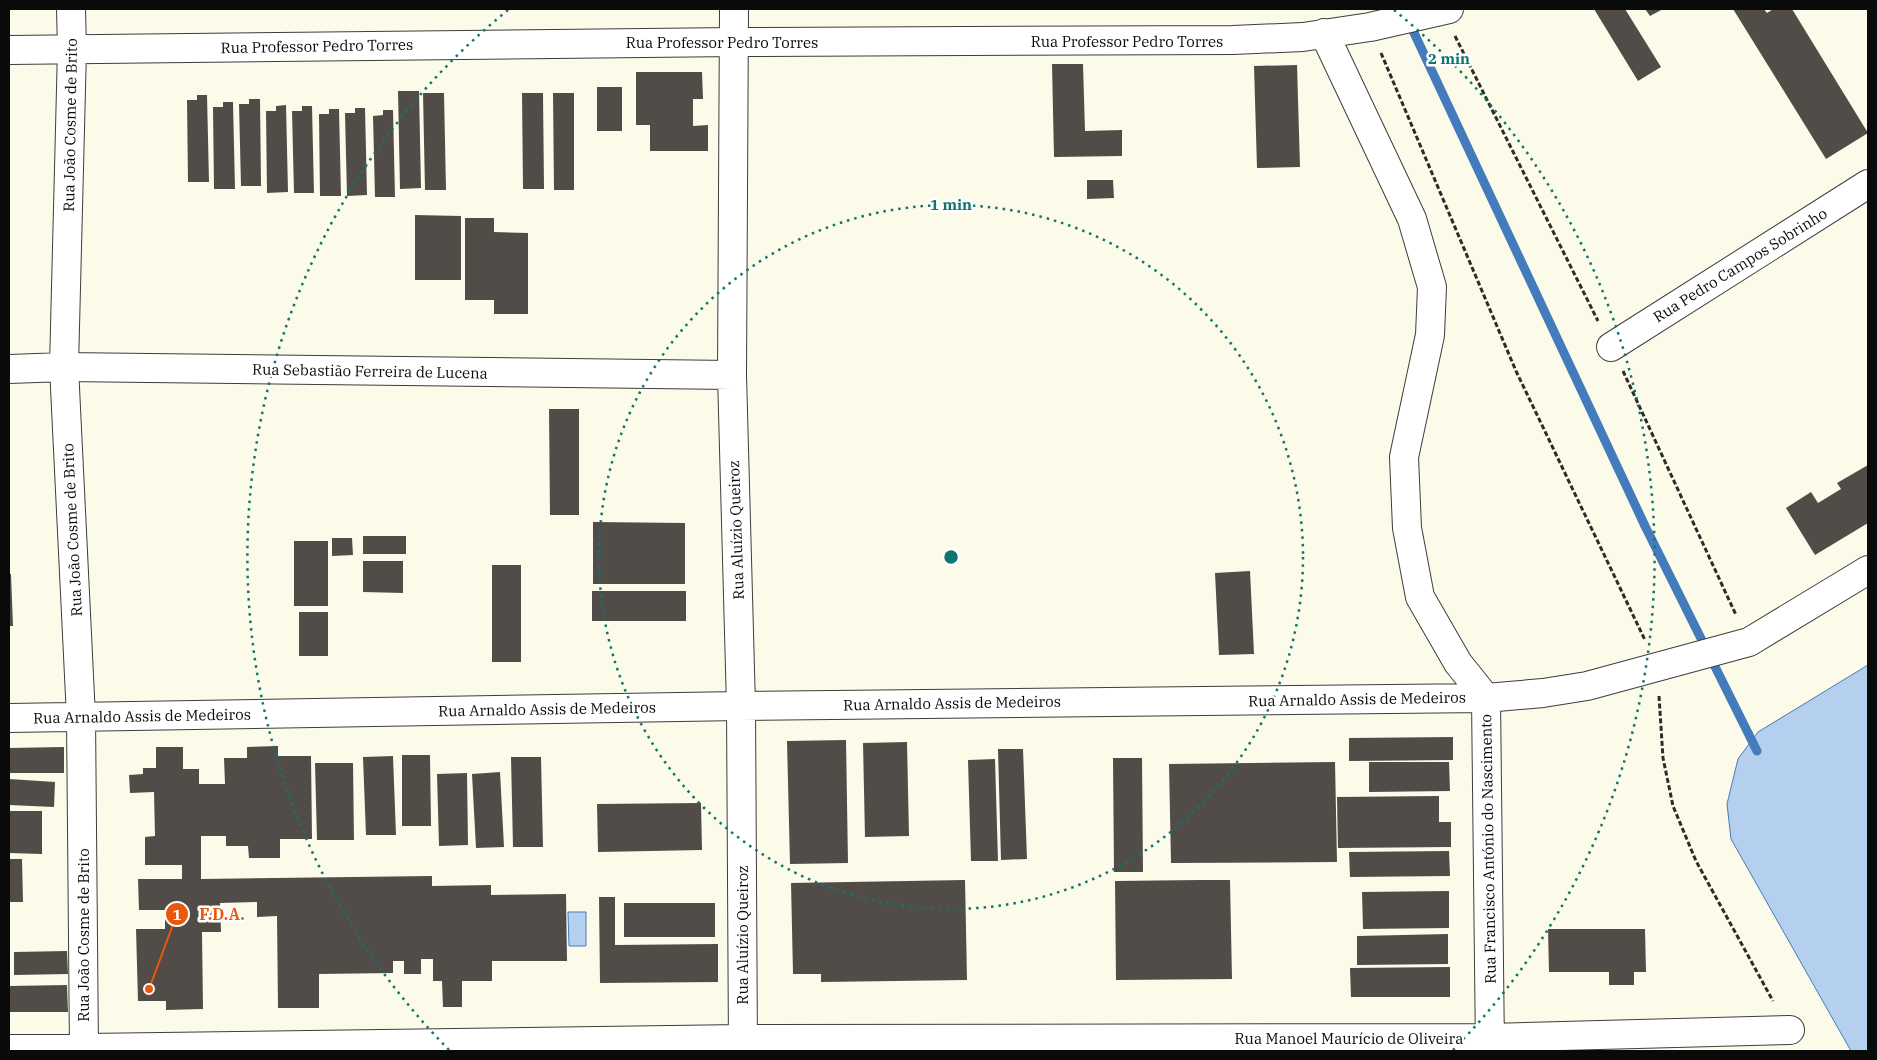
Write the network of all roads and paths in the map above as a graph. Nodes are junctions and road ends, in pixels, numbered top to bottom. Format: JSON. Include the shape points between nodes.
{"nodes":[{"id":1,"x":71,"y":9,"type":"edge"},
{"id":2,"x":734,"y":9,"type":"edge"},
{"id":3,"x":1442,"y":11,"type":"edge"},
{"id":4,"x":1373,"y":27,"type":"junction"},
{"id":5,"x":1324,"y":34,"type":"junction"},
{"id":6,"x":735,"y":42,"type":"junction"},
{"id":7,"x":72,"y":49,"type":"junction"},
{"id":8,"x":9,"y":50,"type":"edge"},
{"id":9,"x":1868,"y":184,"type":"edge"},
{"id":10,"x":1611,"y":347,"type":"dead end"},
{"id":11,"x":64,"y":367,"type":"junction"},
{"id":12,"x":9,"y":369,"type":"edge"},
{"id":13,"x":732,"y":375,"type":"junction"},
{"id":14,"x":1868,"y":570,"type":"edge"},
{"id":15,"x":1664,"y":666,"type":"junction"},
{"id":16,"x":1486,"y":698,"type":"junction"},
{"id":17,"x":740,"y":706,"type":"junction"},
{"id":18,"x":81,"y":717,"type":"junction"},
{"id":19,"x":9,"y":718,"type":"edge"},
{"id":20,"x":1790,"y":1030,"type":"joint"},
{"id":21,"x":1490,"y":1044,"type":"edge"},
{"id":22,"x":742,"y":1045,"type":"edge"},
{"id":23,"x":9,"y":1049,"type":"edge"},
{"id":24,"x":84,"y":1050,"type":"edge"}],
"edges":[{"from":1,"to":7,"type":"street","name":"Rua João Cosme de Brito"},
{"from":2,"to":6,"type":"street","name":"Rua Aluízio Queiroz"},
{"from":3,"to":4,"type":"street","name":"Rua Professor Pedro Torres"},
{"from":4,"to":5,"type":"street","name":"Rua Professor Pedro Torres"},
{"from":4,"to":15,"type":"path","via":[[1516,371]]},
{"from":5,"to":6,"type":"street","name":"Rua Professor Pedro Torres","via":[[1233,40]]},
{"from":5,"to":16,"type":"street","name":"Rua Francisco António do Nascimento","via":[[1412,219],[1432,287],[1430,334],[1404,457],[1407,528],[1420,597],[1458,663]]},
{"from":6,"to":7,"type":"street","name":"Rua Professor Pedro Torres"},
{"from":6,"to":13,"type":"street","name":"Rua Aluízio Queiroz"},
{"from":7,"to":8,"type":"street","name":"Rua Professor Pedro Torres"},
{"from":7,"to":11,"type":"street","name":"Rua João Cosme de Brito"},
{"from":9,"to":10,"type":"street","name":"Rua Pedro Campos Sobrinho"},
{"from":11,"to":12,"type":"street","name":"Rua Sebastião Ferreira de Lucena"},
{"from":11,"to":13,"type":"street","name":"Rua Sebastião Ferreira de Lucena"},
{"from":11,"to":18,"type":"street","name":"Rua João Cosme de Brito"},
{"from":13,"to":17,"type":"street","name":"Rua Aluízio Queiroz"},
{"from":14,"to":15,"type":"street","name":"Rua Arnaldo Assis de Medeiros","via":[[1749,642]]},
{"from":15,"to":16,"type":"street","name":"Rua Arnaldo Assis de Medeiros","via":[[1587,686]]},
{"from":15,"to":20,"type":"path","via":[[1664,758],[1673,806],[1696,861]]},
{"from":16,"to":17,"type":"street","name":"Rua Arnaldo Assis de Medeiros"},
{"from":16,"to":21,"type":"street","name":"Rua Francisco António do Nascimento"},
{"from":17,"to":18,"type":"street","name":"Rua Arnaldo Assis de Medeiros"},
{"from":17,"to":22,"type":"street","name":"Rua Aluízio Queiroz"},
{"from":18,"to":19,"type":"street","name":"Rua Arnaldo Assis de Medeiros"},
{"from":18,"to":24,"type":"street","name":"Rua João Cosme de Brito"},
{"from":20,"to":21,"type":"street","name":"Rua Manoel Maurício de Oliveira"},
{"from":21,"to":22,"type":"street","name":"Rua Manoel Maurício de Oliveira"},
{"from":22,"to":24,"type":"street","name":"Rua Manoel Maurício de Oliveira"},
{"from":23,"to":24,"type":"street","name":"Rua Manoel Maurício de Oliveira"}]}
